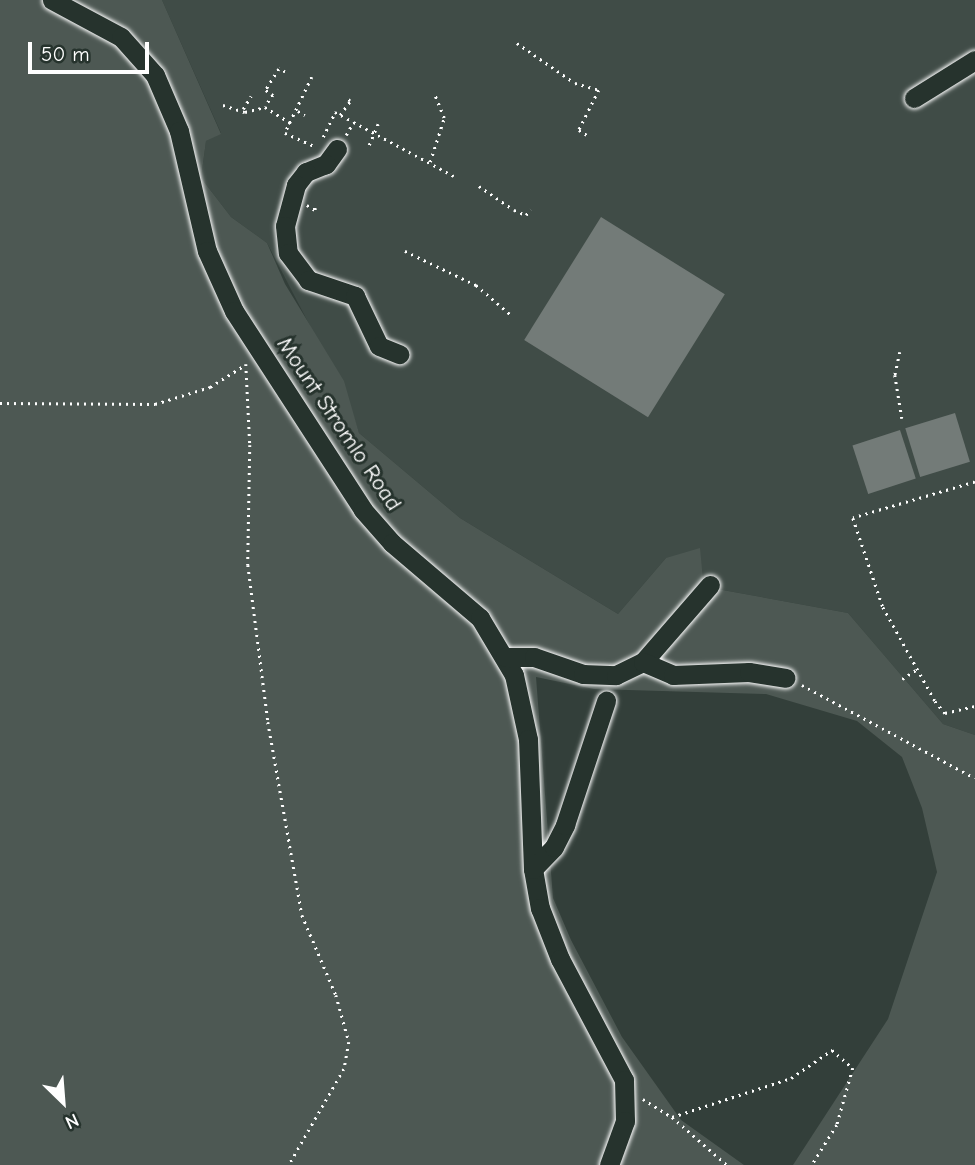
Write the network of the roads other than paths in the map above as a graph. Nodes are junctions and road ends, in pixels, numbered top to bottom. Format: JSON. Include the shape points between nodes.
{"nodes":[{"id":1,"x":52,"y":0,"type":"edge"},
{"id":2,"x":975,"y":60,"type":"edge"},
{"id":3,"x":914,"y":98,"type":"dead end"},
{"id":4,"x":341,"y":142,"type":"road end"},
{"id":5,"x":399,"y":354,"type":"dead end"},
{"id":6,"x":710,"y":585,"type":"dead end"},
{"id":7,"x":505,"y":657,"type":"junction"},
{"id":8,"x":643,"y":662,"type":"junction"},
{"id":9,"x":786,"y":678,"type":"road end"},
{"id":10,"x":606,"y":701,"type":"dead end"},
{"id":11,"x":533,"y":869,"type":"junction"},
{"id":12,"x":608,"y":1165,"type":"edge"}],
"edges":[{"from":1,"to":7,"type":"street","name":"Mount Stromlo Road","via":[[121,37],[155,75],[179,131],[207,251],[253,359],[363,510],[391,543],[480,618]]},
{"from":2,"to":3,"type":"street"},
{"from":4,"to":5,"type":"street","via":[[327,164],[306,172],[296,185],[286,214],[288,253],[308,280],[355,296],[379,346]]},
{"from":6,"to":8,"type":"street"},
{"from":7,"to":8,"type":"street","via":[[534,657],[599,676],[617,675]]},
{"from":7,"to":11,"type":"street","name":"Mount Stromlo Road","via":[[524,706]]},
{"from":8,"to":9,"type":"street","via":[[673,675],[749,673]]},
{"from":10,"to":11,"type":"street","via":[[565,825],[554,847]]},
{"from":11,"to":12,"type":"street","name":"Mount Stromlo Road","via":[[549,936],[618,1061],[625,1088],[625,1121]]}]}
